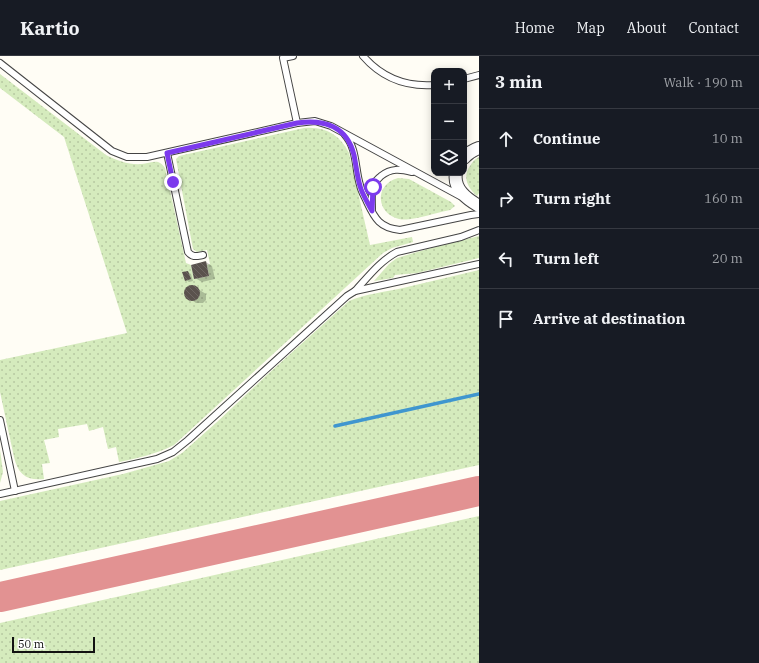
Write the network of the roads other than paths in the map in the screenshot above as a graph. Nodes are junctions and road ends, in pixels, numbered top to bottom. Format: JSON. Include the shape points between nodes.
{"nodes":[{"id":1,"x":293,"y":56,"type":"edge"},
{"id":2,"x":363,"y":56,"type":"edge"},
{"id":3,"x":0,"y":63,"type":"edge"},
{"id":4,"x":478,"y":74,"type":"edge"},
{"id":5,"x":467,"y":78,"type":"edge"},
{"id":6,"x":431,"y":85,"type":"edge"},
{"id":7,"x":297,"y":123,"type":"junction"},
{"id":8,"x":342,"y":132,"type":"junction"},
{"id":9,"x":479,"y":148,"type":"edge"},
{"id":10,"x":167,"y":153,"type":"junction"},
{"id":11,"x":467,"y":156,"type":"edge"},
{"id":12,"x":422,"y":175,"type":"junction"},
{"id":13,"x":455,"y":176,"type":"edge"},
{"id":14,"x":475,"y":204,"type":"edge"},
{"id":15,"x":372,"y":211,"type":"junction"},
{"id":16,"x":479,"y":214,"type":"edge"},
{"id":17,"x":479,"y":230,"type":"edge"},
{"id":18,"x":203,"y":255,"type":"dead end"},
{"id":19,"x":479,"y":264,"type":"edge"},
{"id":20,"x":355,"y":291,"type":"junction"},
{"id":21,"x":0,"y":420,"type":"edge"},
{"id":22,"x":16,"y":491,"type":"junction"},
{"id":23,"x":0,"y":494,"type":"edge"}],
"edges":[{"from":1,"to":7,"type":"lane","via":[[283,58]]},
{"from":2,"to":6,"type":"lane","via":[[394,80],[404,84]]},
{"from":3,"to":10,"type":"lane","via":[[112,151],[135,158]]},
{"from":4,"to":5,"type":"lane"},
{"from":7,"to":8,"type":"lane","via":[[323,122]]},
{"from":7,"to":10,"type":"lane"},
{"from":8,"to":12,"type":"lane"},
{"from":8,"to":15,"type":"lane","via":[[351,146],[360,186]]},
{"from":9,"to":11,"type":"street"},
{"from":10,"to":18,"type":"lane","via":[[188,252],[195,257]]},
{"from":12,"to":14,"type":"lane"},
{"from":12,"to":15,"type":"lane","via":[[402,170],[385,173],[373,187]]},
{"from":13,"to":14,"type":"street","via":[[463,196]]},
{"from":15,"to":16,"type":"lane","via":[[382,225],[400,230]]},
{"from":17,"to":20,"type":"lane","via":[[461,237],[397,252],[382,262]]},
{"from":19,"to":20,"type":"lane"},
{"from":20,"to":22,"type":"lane","via":[[339,302],[173,452],[157,460]]},
{"from":21,"to":22,"type":"lane"},
{"from":22,"to":23,"type":"lane"}]}
